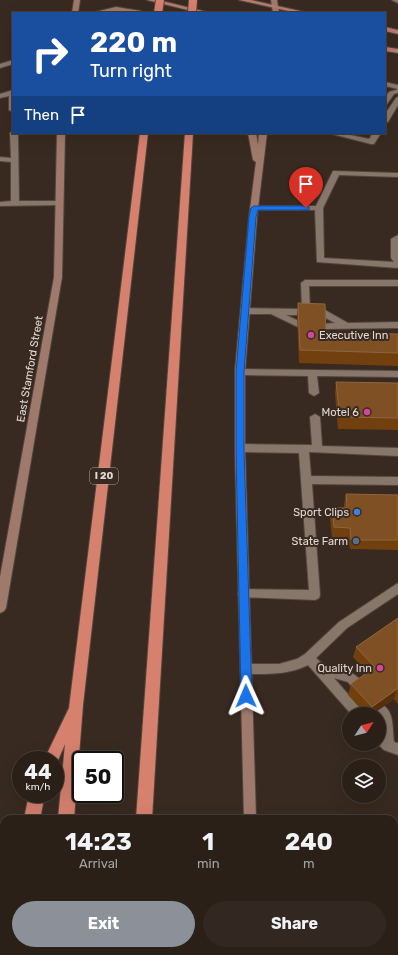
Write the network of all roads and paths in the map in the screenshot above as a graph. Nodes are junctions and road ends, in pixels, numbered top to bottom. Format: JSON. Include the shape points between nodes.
{"nodes":[{"id":1,"x":77,"y":0,"type":"edge"},
{"id":2,"x":150,"y":0,"type":"edge"},
{"id":3,"x":160,"y":0,"type":"edge"},
{"id":4,"x":193,"y":0,"type":"edge"},
{"id":5,"x":242,"y":0,"type":"edge"},
{"id":6,"x":395,"y":0,"type":"edge"},
{"id":7,"x":398,"y":1,"type":"edge"},
{"id":8,"x":275,"y":7,"type":"edge"},
{"id":9,"x":75,"y":12,"type":"edge"},
{"id":10,"x":100,"y":12,"type":"edge"},
{"id":11,"x":135,"y":12,"type":"edge"},
{"id":12,"x":158,"y":12,"type":"edge"},
{"id":13,"x":192,"y":12,"type":"edge"},
{"id":14,"x":204,"y":12,"type":"edge"},
{"id":15,"x":301,"y":12,"type":"edge"},
{"id":16,"x":386,"y":29,"type":"edge"},
{"id":17,"x":398,"y":32,"type":"edge"},
{"id":18,"x":386,"y":49,"type":"edge"},
{"id":19,"x":398,"y":52,"type":"edge"},
{"id":20,"x":12,"y":62,"type":"edge"},
{"id":21,"x":0,"y":66,"type":"edge"},
{"id":22,"x":386,"y":84,"type":"edge"},
{"id":23,"x":398,"y":87,"type":"edge"},
{"id":24,"x":398,"y":90,"type":"edge"},
{"id":25,"x":12,"y":92,"type":"edge"},
{"id":26,"x":0,"y":96,"type":"edge"},
{"id":27,"x":398,"y":99,"type":"edge"},
{"id":28,"x":386,"y":102,"type":"edge"},
{"id":29,"x":386,"y":118,"type":"edge"},
{"id":30,"x":14,"y":134,"type":"edge"},
{"id":31,"x":62,"y":134,"type":"edge"},
{"id":32,"x":144,"y":134,"type":"edge"},
{"id":33,"x":189,"y":134,"type":"edge"},
{"id":34,"x":252,"y":134,"type":"edge"},
{"id":35,"x":263,"y":134,"type":"edge"},
{"id":36,"x":336,"y":134,"type":"edge"},
{"id":37,"x":376,"y":134,"type":"edge"},
{"id":38,"x":0,"y":159,"type":"edge"},
{"id":39,"x":14,"y":160,"type":"junction"},
{"id":40,"x":259,"y":171,"type":"junction"},
{"id":41,"x":398,"y":175,"type":"edge"},
{"id":42,"x":398,"y":178,"type":"edge"},
{"id":43,"x":60,"y":203,"type":"junction"},
{"id":44,"x":0,"y":204,"type":"edge"},
{"id":45,"x":15,"y":204,"type":"junction"},
{"id":46,"x":254,"y":208,"type":"junction"},
{"id":47,"x":319,"y":208,"type":"junction"},
{"id":48,"x":398,"y":237,"type":"edge"},
{"id":49,"x":398,"y":264,"type":"edge"},
{"id":50,"x":398,"y":283,"type":"edge"},
{"id":51,"x":245,"y":311,"type":"junction"},
{"id":52,"x":272,"y":312,"type":"junction"},
{"id":53,"x":306,"y":312,"type":"junction"},
{"id":54,"x":298,"y":324,"type":"edge"},
{"id":55,"x":398,"y":325,"type":"edge"},
{"id":56,"x":324,"y":326,"type":"edge"},
{"id":57,"x":346,"y":326,"type":"junction"},
{"id":58,"x":240,"y":372,"type":"junction"},
{"id":59,"x":312,"y":373,"type":"junction"},
{"id":60,"x":398,"y":374,"type":"edge"},
{"id":61,"x":314,"y":393,"type":"dead end"},
{"id":62,"x":315,"y":417,"type":"dead end"},
{"id":63,"x":240,"y":448,"type":"junction"},
{"id":64,"x":304,"y":449,"type":"junction"},
{"id":65,"x":317,"y":449,"type":"junction"},
{"id":66,"x":398,"y":452,"type":"edge"},
{"id":67,"x":307,"y":480,"type":"junction"},
{"id":68,"x":398,"y":481,"type":"edge"},
{"id":69,"x":398,"y":588,"type":"edge"},
{"id":70,"x":243,"y":594,"type":"junction"},
{"id":71,"x":0,"y":608,"type":"edge"},
{"id":72,"x":309,"y":658,"type":"junction"},
{"id":73,"x":318,"y":668,"type":"junction"},
{"id":74,"x":246,"y":669,"type":"junction"},
{"id":75,"x":359,"y":687,"type":"edge"},
{"id":76,"x":76,"y":705,"type":"junction"},
{"id":77,"x":353,"y":707,"type":"edge"},
{"id":78,"x":386,"y":718,"type":"edge"},
{"id":79,"x":393,"y":747,"type":"edge"},
{"id":80,"x":55,"y":751,"type":"edge"},
{"id":81,"x":35,"y":803,"type":"edge"},
{"id":82,"x":33,"y":815,"type":"edge"},
{"id":83,"x":66,"y":815,"type":"edge"},
{"id":84,"x":145,"y":815,"type":"edge"},
{"id":85,"x":250,"y":815,"type":"edge"}],
"edges":[{"from":1,"to":9,"type":"main road"},
{"from":2,"to":14,"type":"main road"},
{"from":3,"to":12,"type":"highway","bridge":true},
{"from":4,"to":13,"type":"highway","bridge":true},
{"from":5,"to":8,"type":"main road"},
{"from":6,"to":7,"type":"street"},
{"from":8,"to":15,"type":"main road"},
{"from":10,"to":11,"type":"main road","via":[[116,9]]},
{"from":16,"to":17,"type":"main road"},
{"from":18,"to":19,"type":"main road"},
{"from":20,"to":21,"type":"street"},
{"from":22,"to":23,"type":"street"},
{"from":24,"to":28,"type":"street","via":[[392,93]]},
{"from":25,"to":26,"type":"street"},
{"from":27,"to":29,"type":"street"},
{"from":30,"to":39,"type":"street"},
{"from":31,"to":43,"type":"main road","name":"East Stamford Street"},
{"from":32,"to":76,"type":"highway","number":"I 20"},
{"from":33,"to":84,"type":"highway"},
{"from":34,"to":40,"type":"main road"},
{"from":35,"to":40,"type":"main road"},
{"from":36,"to":37,"type":"street","via":[[371,142]]},
{"from":38,"to":39,"type":"street"},
{"from":39,"to":45,"type":"street"},
{"from":40,"to":46,"type":"main road"},
{"from":41,"to":42,"type":"street"},
{"from":41,"to":47,"type":"street","via":[[336,173]]},
{"from":43,"to":45,"type":"street"},
{"from":43,"to":71,"type":"main road","name":"East Stamford Street","via":[[58,277]]},
{"from":44,"to":45,"type":"street"},
{"from":46,"to":47,"type":"street"},
{"from":46,"to":51,"type":"main road"},
{"from":47,"to":49,"type":"street","via":[[320,260]]},
{"from":48,"to":49,"type":"street","via":[[395,239],[395,258]]},
{"from":50,"to":53,"type":"street","via":[[304,283]]},
{"from":51,"to":52,"type":"street"},
{"from":51,"to":58,"type":"main road"},
{"from":52,"to":53,"type":"street"},
{"from":52,"to":54,"type":"street"},
{"from":53,"to":57,"type":"street","via":[[322,312]]},
{"from":55,"to":57,"type":"street"},
{"from":56,"to":57,"type":"street"},
{"from":58,"to":59,"type":"street"},
{"from":58,"to":63,"type":"main road"},
{"from":59,"to":60,"type":"street"},
{"from":59,"to":61,"type":"street"},
{"from":62,"to":65,"type":"street"},
{"from":63,"to":64,"type":"street"},
{"from":63,"to":70,"type":"main road"},
{"from":64,"to":65,"type":"street"},
{"from":64,"to":67,"type":"street"},
{"from":65,"to":66,"type":"street"},
{"from":67,"to":68,"type":"street"},
{"from":67,"to":70,"type":"street","via":[[315,595]]},
{"from":69,"to":72,"type":"street","via":[[343,625]]},
{"from":70,"to":74,"type":"main road"},
{"from":72,"to":73,"type":"street"},
{"from":72,"to":74,"type":"street","via":[[297,666],[283,669]]},
{"from":73,"to":75,"type":"street","via":[[352,678]]},
{"from":73,"to":77,"type":"street"},
{"from":74,"to":85,"type":"main road"},
{"from":76,"to":80,"type":"highway"},
{"from":76,"to":83,"type":"highway","number":"I 20"},
{"from":78,"to":79,"type":"street"},
{"from":81,"to":82,"type":"highway"}]}
